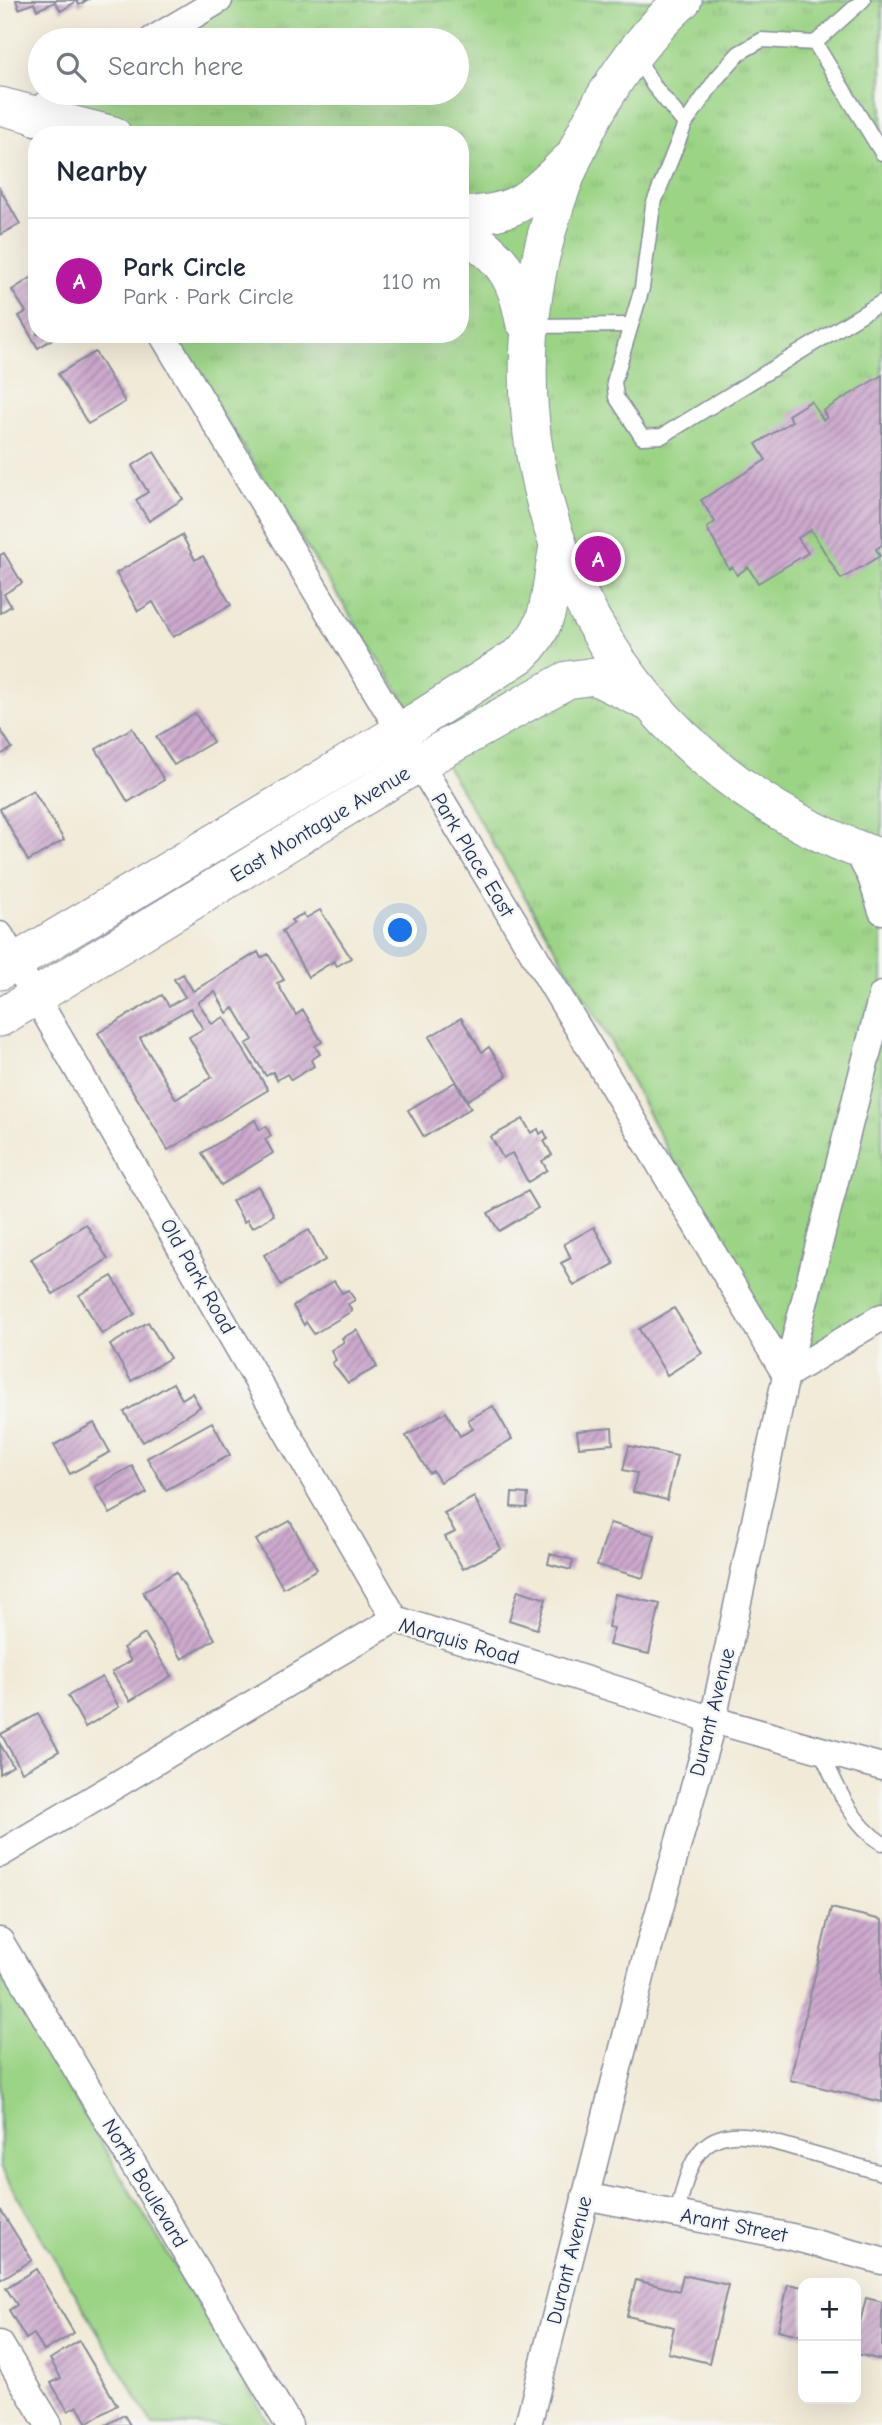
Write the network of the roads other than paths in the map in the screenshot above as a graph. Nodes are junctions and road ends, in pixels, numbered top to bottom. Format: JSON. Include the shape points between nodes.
{"nodes":[{"id":1,"x":219,"y":0,"type":"edge"},
{"id":2,"x":863,"y":0,"type":"edge"},
{"id":3,"x":679,"y":3,"type":"edge"},
{"id":4,"x":172,"y":28,"type":"edge"},
{"id":5,"x":814,"y":43,"type":"junction"},
{"id":6,"x":635,"y":54,"type":"junction"},
{"id":7,"x":46,"y":105,"type":"edge"},
{"id":8,"x":24,"y":118,"type":"edge"},
{"id":9,"x":685,"y":124,"type":"junction"},
{"id":10,"x":66,"y":126,"type":"edge"},
{"id":11,"x":882,"y":153,"type":"edge"},
{"id":12,"x":572,"y":158,"type":"junction"},
{"id":13,"x":469,"y":216,"type":"edge"},
{"id":14,"x":469,"y":236,"type":"edge"},
{"id":15,"x":882,"y":302,"type":"edge"},
{"id":16,"x":630,"y":325,"type":"junction"},
{"id":17,"x":528,"y":333,"type":"junction"},
{"id":18,"x":167,"y":343,"type":"edge"},
{"id":19,"x":558,"y":547,"type":"junction"},
{"id":20,"x":649,"y":703,"type":"junction"},
{"id":21,"x":400,"y":732,"type":"junction"},
{"id":22,"x":419,"y":764,"type":"junction"},
{"id":23,"x":869,"y":853,"type":"edge"},
{"id":24,"x":882,"y":911,"type":"edge"},
{"id":25,"x":5,"y":956,"type":"edge"},
{"id":26,"x":882,"y":995,"type":"edge"},
{"id":27,"x":37,"y":996,"type":"junction"},
{"id":28,"x":0,"y":1018,"type":"edge"},
{"id":29,"x":882,"y":1317,"type":"edge"},
{"id":30,"x":786,"y":1375,"type":"junction"},
{"id":31,"x":395,"y":1619,"type":"junction"},
{"id":32,"x":713,"y":1720,"type":"junction"},
{"id":33,"x":821,"y":1751,"type":"junction"},
{"id":34,"x":882,"y":1768,"type":"edge"},
{"id":35,"x":882,"y":1843,"type":"edge"},
{"id":36,"x":0,"y":1854,"type":"edge"},
{"id":37,"x":0,"y":1941,"type":"edge"},
{"id":38,"x":882,"y":2173,"type":"edge"},
{"id":39,"x":585,"y":2196,"type":"junction"},
{"id":40,"x":677,"y":2214,"type":"junction"},
{"id":41,"x":882,"y":2261,"type":"edge"},
{"id":42,"x":0,"y":2343,"type":"edge"},
{"id":43,"x":49,"y":2425,"type":"edge"},
{"id":44,"x":289,"y":2425,"type":"edge"},
{"id":45,"x":528,"y":2425,"type":"edge"}],
"edges":[{"from":1,"to":4,"type":"street"},
{"from":2,"to":5,"type":"lane"},
{"from":3,"to":6,"type":"street"},
{"from":5,"to":9,"type":"lane","via":[[762,40],[739,53]]},
{"from":5,"to":11,"type":"lane"},
{"from":6,"to":9,"type":"lane"},
{"from":6,"to":12,"type":"street","via":[[600,104]]},
{"from":7,"to":8,"type":"street"},
{"from":8,"to":10,"type":"street"},
{"from":9,"to":16,"type":"lane","via":[[653,205],[642,288]]},
{"from":12,"to":13,"type":"street","via":[[518,205],[496,214]]},
{"from":12,"to":17,"type":"street","via":[[541,247]]},
{"from":14,"to":17,"type":"street","via":[[514,279]]},
{"from":15,"to":16,"type":"lane","via":[[662,436],[642,437],[616,397],[614,382]]},
{"from":16,"to":17,"type":"lane"},
{"from":17,"to":19,"type":"street","via":[[528,410],[538,480]]},
{"from":18,"to":21,"type":"street","name":"Park Place East"},
{"from":19,"to":20,"type":"street","via":[[596,629]]},
{"from":19,"to":21,"type":"street","name":"East Montague Avenue","via":[[545,625],[536,641]]},
{"from":20,"to":22,"type":"street","name":"East Montague Avenue","via":[[594,676],[567,680]]},
{"from":20,"to":23,"type":"street","via":[[708,762],[754,796],[804,825]]},
{"from":21,"to":22,"type":"street","name":"Park Place East"},
{"from":21,"to":25,"type":"street","name":"East Montague Avenue"},
{"from":22,"to":27,"type":"street","name":"East Montague Avenue"},
{"from":22,"to":30,"type":"street","name":"Park Place East"},
{"from":23,"to":24,"type":"street"},
{"from":25,"to":27,"type":"street","name":"Old Park Road"},
{"from":26,"to":30,"type":"street","name":"Durant Avenue"},
{"from":27,"to":28,"type":"street","name":"East Montague Avenue"},
{"from":27,"to":31,"type":"street","name":"Old Park Road"},
{"from":29,"to":30,"type":"street"},
{"from":30,"to":32,"type":"street","name":"Durant Avenue"},
{"from":31,"to":32,"type":"street","name":"Marquis Road"},
{"from":31,"to":36,"type":"street","name":"Marquis Road"},
{"from":32,"to":33,"type":"street","name":"Marquis Road"},
{"from":32,"to":39,"type":"street","name":"Durant Avenue"},
{"from":33,"to":34,"type":"street","name":"Marquis Road"},
{"from":33,"to":35,"type":"lane","via":[[852,1812]]},
{"from":37,"to":44,"type":"street","name":"North Boulevard"},
{"from":38,"to":40,"type":"lane","via":[[752,2136],[724,2136],[695,2155]]},
{"from":39,"to":40,"type":"street","name":"Arant Street"},
{"from":39,"to":45,"type":"street","name":"Durant Avenue"},
{"from":40,"to":41,"type":"street","name":"Arant Street"},
{"from":42,"to":43,"type":"street"}]}
